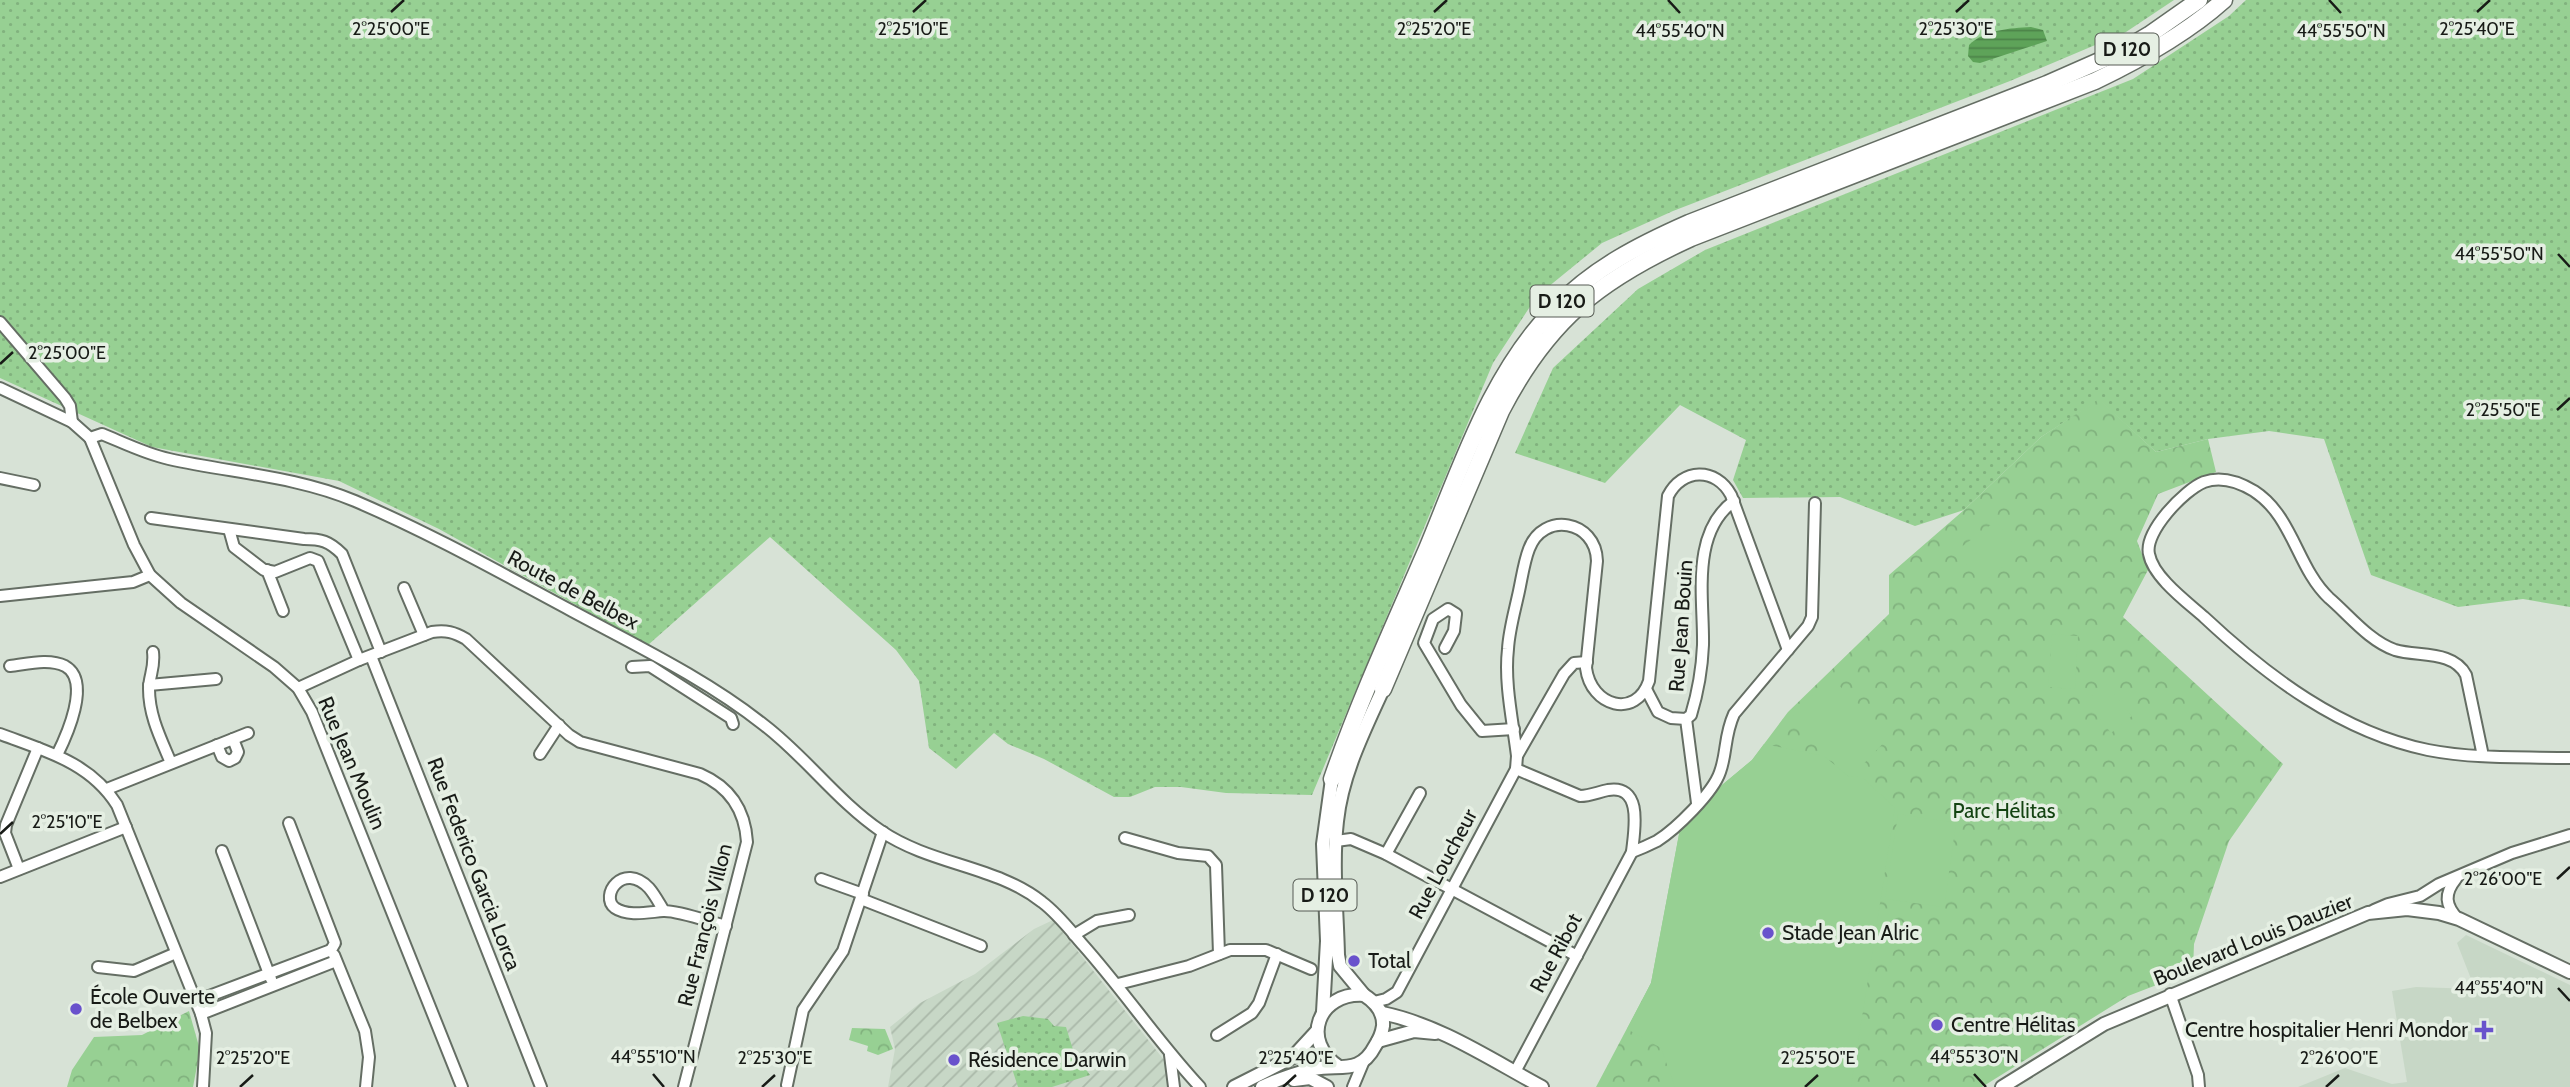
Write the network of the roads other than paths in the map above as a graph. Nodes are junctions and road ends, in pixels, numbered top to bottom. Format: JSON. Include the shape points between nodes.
{"nodes":[{"id":1,"x":2199,"y":0,"type":"edge"},
{"id":2,"x":2224,"y":0,"type":"edge"},
{"id":3,"x":0,"y":322,"type":"edge"},
{"id":4,"x":0,"y":388,"type":"edge"},
{"id":5,"x":72,"y":422,"type":"junction"},
{"id":6,"x":90,"y":438,"type":"junction"},
{"id":7,"x":0,"y":478,"type":"edge"},
{"id":8,"x":34,"y":485,"type":"dead end"},
{"id":9,"x":1734,"y":501,"type":"junction"},
{"id":10,"x":1815,"y":503,"type":"dead end"},
{"id":11,"x":151,"y":518,"type":"dead end"},
{"id":12,"x":229,"y":528,"type":"junction"},
{"id":13,"x":267,"y":570,"type":"junction"},
{"id":14,"x":150,"y":575,"type":"junction"},
{"id":15,"x":404,"y":588,"type":"dead end"},
{"id":16,"x":0,"y":596,"type":"edge"},
{"id":17,"x":284,"y":611,"type":"dead end"},
{"id":18,"x":424,"y":635,"type":"junction"},
{"id":19,"x":1445,"y":648,"type":"dead end"},
{"id":20,"x":1788,"y":650,"type":"junction"},
{"id":21,"x":153,"y":652,"type":"dead end"},
{"id":22,"x":376,"y":654,"type":"junction"},
{"id":23,"x":359,"y":660,"type":"junction"},
{"id":24,"x":1587,"y":662,"type":"junction"},
{"id":25,"x":10,"y":666,"type":"dead end"},
{"id":26,"x":632,"y":667,"type":"dead end"},
{"id":27,"x":216,"y":680,"type":"dead end"},
{"id":28,"x":149,"y":685,"type":"junction"},
{"id":29,"x":298,"y":688,"type":"junction"},
{"id":30,"x":1383,"y":689,"type":"joint"},
{"id":31,"x":1646,"y":689,"type":"junction"},
{"id":32,"x":719,"y":693,"type":"junction"},
{"id":33,"x":712,"y":705,"type":"junction"},
{"id":34,"x":1686,"y":719,"type":"junction"},
{"id":35,"x":733,"y":724,"type":"dead end"},
{"id":36,"x":559,"y":725,"type":"junction"},
{"id":37,"x":1514,"y":729,"type":"junction"},
{"id":38,"x":248,"y":733,"type":"dead end"},
{"id":39,"x":0,"y":734,"type":"edge"},
{"id":40,"x":233,"y":739,"type":"junction"},
{"id":41,"x":217,"y":745,"type":"junction"},
{"id":42,"x":38,"y":748,"type":"junction"},
{"id":43,"x":540,"y":754,"type":"dead end"},
{"id":44,"x":57,"y":755,"type":"junction"},
{"id":45,"x":1517,"y":756,"type":"junction"},
{"id":46,"x":2483,"y":756,"type":"junction"},
{"id":47,"x":2570,"y":758,"type":"edge"},
{"id":48,"x":171,"y":763,"type":"junction"},
{"id":49,"x":1516,"y":769,"type":"junction"},
{"id":50,"x":1332,"y":779,"type":"joint"},
{"id":51,"x":107,"y":789,"type":"junction"},
{"id":52,"x":1420,"y":793,"type":"dead end"},
{"id":53,"x":1697,"y":803,"type":"junction"},
{"id":54,"x":6,"y":810,"type":"edge"},
{"id":55,"x":289,"y":823,"type":"dead end"},
{"id":56,"x":3,"y":824,"type":"edge"},
{"id":57,"x":126,"y":827,"type":"junction"},
{"id":58,"x":883,"y":832,"type":"junction"},
{"id":59,"x":2570,"y":835,"type":"edge"},
{"id":60,"x":1125,"y":838,"type":"dead end"},
{"id":61,"x":1336,"y":841,"type":"junction"},
{"id":62,"x":222,"y":851,"type":"dead end"},
{"id":63,"x":1632,"y":852,"type":"junction"},
{"id":64,"x":1386,"y":854,"type":"junction"},
{"id":65,"x":19,"y":869,"type":"junction"},
{"id":66,"x":0,"y":877,"type":"edge"},
{"id":67,"x":2458,"y":877,"type":"junction"},
{"id":68,"x":821,"y":879,"type":"dead end"},
{"id":69,"x":1451,"y":890,"type":"junction"},
{"id":70,"x":862,"y":897,"type":"junction"},
{"id":71,"x":664,"y":911,"type":"junction"},
{"id":72,"x":2368,"y":913,"type":"junction"},
{"id":73,"x":1129,"y":915,"type":"dead end"},
{"id":74,"x":2459,"y":919,"type":"junction"},
{"id":75,"x":726,"y":926,"type":"junction"},
{"id":76,"x":1074,"y":934,"type":"junction"},
{"id":77,"x":981,"y":946,"type":"dead end"},
{"id":78,"x":331,"y":950,"type":"junction"},
{"id":79,"x":176,"y":953,"type":"junction"},
{"id":80,"x":1219,"y":954,"type":"junction"},
{"id":81,"x":1277,"y":954,"type":"junction"},
{"id":82,"x":1577,"y":956,"type":"junction"},
{"id":83,"x":336,"y":961,"type":"junction"},
{"id":84,"x":98,"y":967,"type":"dead end"},
{"id":85,"x":1311,"y":969,"type":"dead end"},
{"id":86,"x":2570,"y":972,"type":"edge"},
{"id":87,"x":269,"y":974,"type":"junction"},
{"id":88,"x":1118,"y":984,"type":"junction"},
{"id":89,"x":274,"y":986,"type":"junction"},
{"id":90,"x":2170,"y":995,"type":"junction"},
{"id":91,"x":196,"y":1002,"type":"junction"},
{"id":92,"x":1373,"y":1004,"type":"junction"},
{"id":93,"x":1323,"y":1012,"type":"junction"},
{"id":94,"x":201,"y":1014,"type":"junction"},
{"id":95,"x":1316,"y":1032,"type":"junction"},
{"id":96,"x":1445,"y":1034,"type":"junction"},
{"id":97,"x":1217,"y":1035,"type":"dead end"},
{"id":98,"x":1378,"y":1041,"type":"junction"},
{"id":99,"x":1170,"y":1055,"type":"junction"},
{"id":100,"x":1330,"y":1063,"type":"junction"},
{"id":101,"x":1363,"y":1063,"type":"junction"},
{"id":102,"x":1521,"y":1079,"type":"edge"},
{"id":103,"x":787,"y":1085,"type":"edge"},
{"id":104,"x":1266,"y":1085,"type":"edge"},
{"id":105,"x":204,"y":1087,"type":"edge"},
{"id":106,"x":366,"y":1087,"type":"edge"},
{"id":107,"x":462,"y":1087,"type":"edge"},
{"id":108,"x":541,"y":1087,"type":"edge"},
{"id":109,"x":684,"y":1087,"type":"edge"},
{"id":110,"x":1174,"y":1087,"type":"edge"},
{"id":111,"x":1200,"y":1087,"type":"edge"},
{"id":112,"x":1234,"y":1087,"type":"edge"},
{"id":113,"x":1327,"y":1087,"type":"edge"},
{"id":114,"x":1332,"y":1087,"type":"edge"},
{"id":115,"x":1353,"y":1087,"type":"edge"},
{"id":116,"x":1542,"y":1087,"type":"edge"},
{"id":117,"x":2002,"y":1087,"type":"edge"},
{"id":118,"x":2199,"y":1087,"type":"edge"}],
"edges":[{"from":1,"to":50,"type":"highway","number":"D 120","via":[[2122,51],[1652,239],[1579,285],[1520,349],[1488,405]]},
{"from":2,"to":30,"type":"highway","number":"D 120","via":[[2180,33],[2095,81],[1690,238],[1631,267],[1589,296],[1549,335],[1515,384]]},
{"from":3,"to":5,"type":"street","via":[[65,398]]},
{"from":4,"to":5,"type":"street"},
{"from":5,"to":6,"type":"street"},
{"from":6,"to":14,"type":"street","name":"Rue Jean Moulin"},
{"from":6,"to":32,"type":"street","name":"Route de Belbex","via":[[102,434],[169,459],[312,485],[354,501],[452,547]]},
{"from":7,"to":8,"type":"street"},
{"from":9,"to":20,"type":"street"},
{"from":9,"to":31,"type":"street","via":[[1727,486],[1698,473],[1683,478],[1668,496]]},
{"from":9,"to":34,"type":"street","name":"Rue Jean Bouin","via":[[1719,514],[1706,547],[1701,674]]},
{"from":10,"to":20,"type":"street","via":[[1812,617]]},
{"from":11,"to":12,"type":"street"},
{"from":12,"to":13,"type":"street","via":[[234,547]]},
{"from":12,"to":22,"type":"street","name":"Rue Federico Garcia Lorca","via":[[332,543],[342,554]]},
{"from":13,"to":17,"type":"street"},
{"from":13,"to":23,"type":"street","via":[[275,572],[310,558],[318,561]]},
{"from":14,"to":16,"type":"street","via":[[133,582]]},
{"from":14,"to":29,"type":"street","name":"Rue Jean Moulin"},
{"from":15,"to":18,"type":"street"},
{"from":18,"to":22,"type":"street","name":"Rue François Villon"},
{"from":18,"to":36,"type":"street","name":"Rue François Villon","via":[[443,630],[466,639]]},
{"from":19,"to":37,"type":"street","via":[[1456,614],[1448,609],[1433,619],[1424,643],[1482,731]]},
{"from":20,"to":53,"type":"street","via":[[1734,714],[1720,773]]},
{"from":21,"to":28,"type":"street","via":[[155,666]]},
{"from":22,"to":23,"type":"street","name":"Rue François Villon"},
{"from":22,"to":108,"type":"street","name":"Rue Federico Garcia Lorca"},
{"from":23,"to":29,"type":"street","name":"Rue François Villon"},
{"from":24,"to":31,"type":"street","via":[[1591,688],[1604,700],[1621,704]]},
{"from":24,"to":37,"type":"street","via":[[1597,552],[1582,530],[1555,524],[1538,534],[1528,551],[1509,638]]},
{"from":24,"to":45,"type":"street","via":[[1574,663],[1564,674]]},
{"from":25,"to":44,"type":"street","via":[[55,663],[65,666],[74,677],[75,710]]},
{"from":26,"to":33,"type":"street","via":[[650,666]]},
{"from":27,"to":28,"type":"street"},
{"from":28,"to":48,"type":"street","via":[[150,711]]},
{"from":29,"to":107,"type":"street","name":"Rue Jean Moulin","via":[[312,712]]},
{"from":30,"to":61,"type":"main road","number":"D 120","via":[[1349,770]]},
{"from":31,"to":34,"type":"street","via":[[1658,712]]},
{"from":32,"to":33,"type":"street"},
{"from":32,"to":58,"type":"street","name":"Route de Belbex","via":[[764,724]]},
{"from":33,"to":35,"type":"street","via":[[732,718]]},
{"from":34,"to":53,"type":"street"},
{"from":36,"to":43,"type":"street"},
{"from":36,"to":75,"type":"street","name":"Rue François Villon","via":[[594,748],[700,774],[733,797],[742,813],[747,842]]},
{"from":37,"to":45,"type":"street"},
{"from":38,"to":40,"type":"street"},
{"from":39,"to":42,"type":"street"},
{"from":40,"to":41,"type":"street"},
{"from":40,"to":41,"type":"street","via":[[238,752],[229,761]]},
{"from":41,"to":48,"type":"street"},
{"from":42,"to":44,"type":"street"},
{"from":42,"to":54,"type":"street"},
{"from":44,"to":51,"type":"street","via":[[77,764]]},
{"from":45,"to":49,"type":"street"},
{"from":46,"to":46,"type":"street","via":[[2390,740],[2333,714],[2270,674],[2153,566],[2148,550],[2154,530],[2187,492],[2203,482],[2237,482],[2256,492],[2278,514],[2317,587],[2378,642],[2461,665]]},
{"from":46,"to":47,"type":"street"},
{"from":48,"to":51,"type":"street"},
{"from":49,"to":63,"type":"street","via":[[1580,796],[1609,790],[1623,793],[1636,813]]},
{"from":49,"to":69,"type":"street","name":"Rue Loucheur"},
{"from":50,"to":93,"type":"main road","number":"D 120","via":[[1323,844],[1327,941]]},
{"from":51,"to":57,"type":"street"},
{"from":52,"to":64,"type":"street"},
{"from":53,"to":63,"type":"street","via":[[1657,841]]},
{"from":54,"to":56,"type":"street"},
{"from":55,"to":78,"type":"street","via":[[335,943]]},
{"from":56,"to":65,"type":"street"},
{"from":57,"to":65,"type":"street"},
{"from":57,"to":79,"type":"street"},
{"from":58,"to":70,"type":"street"},
{"from":58,"to":76,"type":"street","name":"Route de Belbex","via":[[935,858],[1021,888]]},
{"from":59,"to":67,"type":"street","via":[[2512,853]]},
{"from":60,"to":80,"type":"street","via":[[1213,859]]},
{"from":61,"to":64,"type":"street","via":[[1351,839]]},
{"from":61,"to":92,"type":"main road","number":"D 120","via":[[1340,966]]},
{"from":62,"to":87,"type":"street"},
{"from":63,"to":82,"type":"street","name":"Rue Ribot"},
{"from":64,"to":69,"type":"street"},
{"from":65,"to":66,"type":"street"},
{"from":67,"to":72,"type":"street","via":[[2420,896]]},
{"from":67,"to":74,"type":"street","via":[[2448,888],[2446,901]]},
{"from":68,"to":70,"type":"street"},
{"from":69,"to":82,"type":"street"},
{"from":69,"to":92,"type":"street","name":"Rue Loucheur","via":[[1397,992]]},
{"from":70,"to":77,"type":"street"},
{"from":70,"to":103,"type":"street","via":[[843,951],[803,1010]]},
{"from":71,"to":71,"type":"street","via":[[643,884],[625,878],[614,885],[610,899],[617,910]]},
{"from":71,"to":75,"type":"street"},
{"from":72,"to":74,"type":"main road","name":"Boulevard Louis Dauzier","via":[[2407,909]]},
{"from":72,"to":90,"type":"main road","name":"Boulevard Louis Dauzier"},
{"from":73,"to":76,"type":"street","via":[[1097,921]]},
{"from":74,"to":86,"type":"main road","name":"Boulevard Louis Dauzier"},
{"from":75,"to":109,"type":"street","name":"Rue François Villon"},
{"from":76,"to":88,"type":"street","name":"Route de Belbex"},
{"from":78,"to":83,"type":"street"},
{"from":78,"to":87,"type":"street"},
{"from":79,"to":84,"type":"street","via":[[130,972]]},
{"from":79,"to":91,"type":"street"},
{"from":80,"to":81,"type":"street","via":[[1249,949]]},
{"from":80,"to":88,"type":"street"},
{"from":81,"to":85,"type":"street"},
{"from":81,"to":97,"type":"street","via":[[1252,1013]]},
{"from":82,"to":102,"type":"street","name":"Rue Ribot"},
{"from":83,"to":89,"type":"street"},
{"from":83,"to":106,"type":"street","via":[[365,1031],[369,1057]]},
{"from":87,"to":89,"type":"street"},
{"from":87,"to":91,"type":"street"},
{"from":88,"to":99,"type":"street","name":"Route de Belbex"},
{"from":89,"to":94,"type":"street"},
{"from":90,"to":117,"type":"main road","name":"Boulevard Louis Dauzier","via":[[2082,1036]]},
{"from":90,"to":118,"type":"street"},
{"from":91,"to":94,"type":"street"},
{"from":92,"to":93,"type":"main road","via":[[1355,995],[1338,999]]},
{"from":92,"to":96,"type":"main road"},
{"from":92,"to":98,"type":"main road","via":[[1383,1029]]},
{"from":93,"to":95,"type":"main road"},
{"from":94,"to":105,"type":"street","via":[[206,1033]]},
{"from":95,"to":100,"type":"main road"},
{"from":95,"to":112,"type":"main road","via":[[1293,1057]]},
{"from":96,"to":98,"type":"main road","via":[[1414,1031]]},
{"from":96,"to":102,"type":"main road"},
{"from":98,"to":101,"type":"main road"},
{"from":99,"to":110,"type":"street","name":"Route de Belbex"},
{"from":99,"to":111,"type":"street","name":"Route de Belbex"},
{"from":100,"to":101,"type":"main road"},
{"from":100,"to":104,"type":"main road"},
{"from":100,"to":114,"type":"street"},
{"from":101,"to":115,"type":"street"},
{"from":102,"to":116,"type":"main road"},
{"from":104,"to":113,"type":"main road","via":[[1310,1078]]}]}
